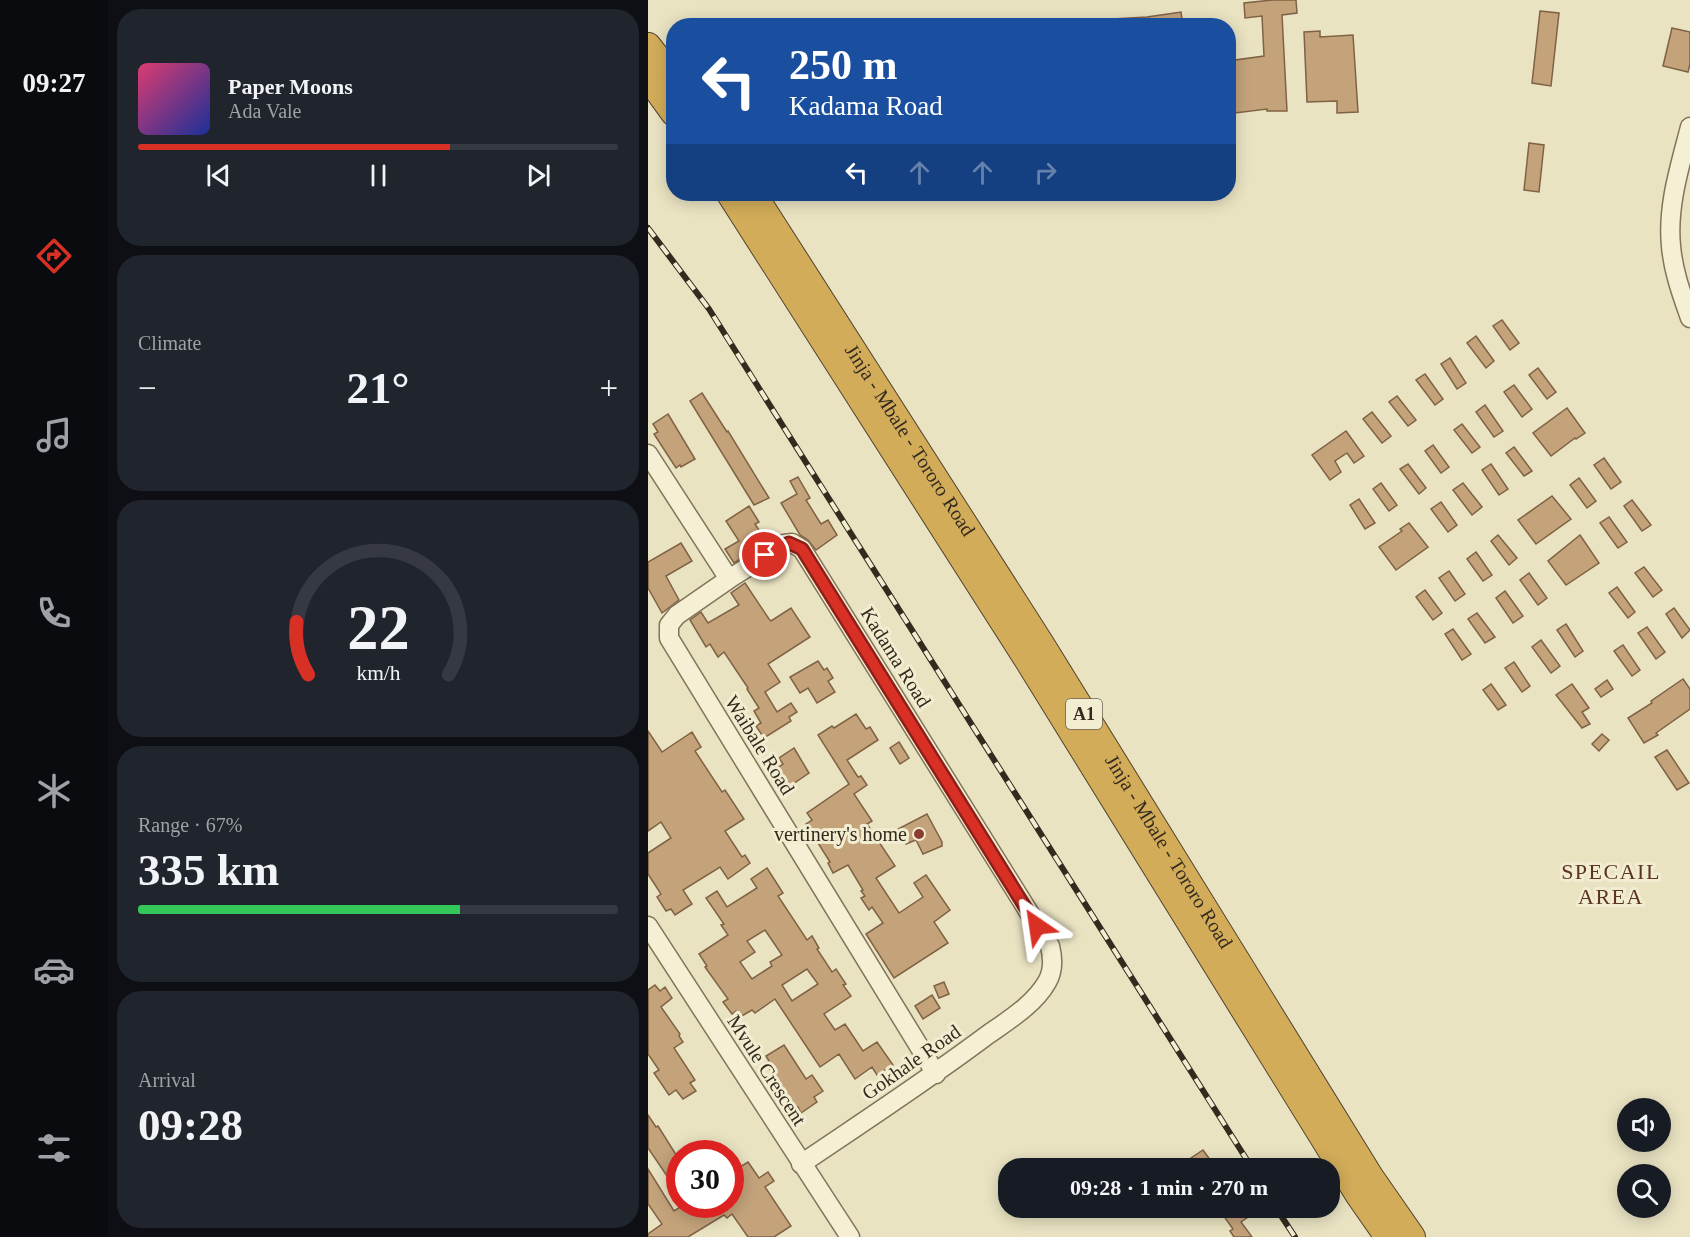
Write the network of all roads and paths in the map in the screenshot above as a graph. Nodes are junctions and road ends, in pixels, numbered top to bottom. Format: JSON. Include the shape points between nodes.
{"nodes":[{"id":1,"x":648,"y":46,"type":"edge"},
{"id":2,"x":666,"y":69,"type":"edge"},
{"id":3,"x":648,"y":77,"type":"edge"},
{"id":4,"x":666,"y":102,"type":"edge"},
{"id":5,"x":1690,"y":127,"type":"edge"},
{"id":6,"x":734,"y":201,"type":"edge"},
{"id":7,"x":757,"y":201,"type":"edge"},
{"id":8,"x":1690,"y":318,"type":"edge"},
{"id":9,"x":648,"y":454,"type":"edge"},
{"id":10,"x":729,"y":579,"type":"junction"},
{"id":11,"x":648,"y":926,"type":"edge"},
{"id":12,"x":1041,"y":991,"type":"joint"},
{"id":13,"x":936,"y":1074,"type":"junction"},
{"id":14,"x":801,"y":1164,"type":"junction"},
{"id":15,"x":850,"y":1237,"type":"edge"},
{"id":16,"x":1388,"y":1237,"type":"edge"},
{"id":17,"x":1412,"y":1237,"type":"edge"}],
"edges":[{"from":1,"to":2,"type":"highway"},
{"from":3,"to":4,"type":"highway"},
{"from":5,"to":8,"type":"street","via":[[1670,223],[1677,278]]},
{"from":6,"to":16,"type":"highway","name":"Jinja - Mbale - Tororo Road","number":"A1","via":[[1028,659]]},
{"from":7,"to":17,"type":"highway","name":"Jinja - Mbale - Tororo Road","number":"A1","via":[[1041,644],[1371,1178]]},
{"from":9,"to":10,"type":"street"},
{"from":10,"to":12,"type":"street","name":"Kadama Road","via":[[784,544],[792,543],[802,549],[1050,946],[1052,969]]},
{"from":10,"to":13,"type":"street","name":"Waibale Road","via":[[672,620],[669,639]]},
{"from":11,"to":14,"type":"street","name":"Mvule Crescent"},
{"from":12,"to":13,"type":"street","name":"Gokhale Road"},
{"from":13,"to":14,"type":"street","name":"Gokhale Road"},
{"from":14,"to":15,"type":"street","name":"Mvule Crescent"}]}
